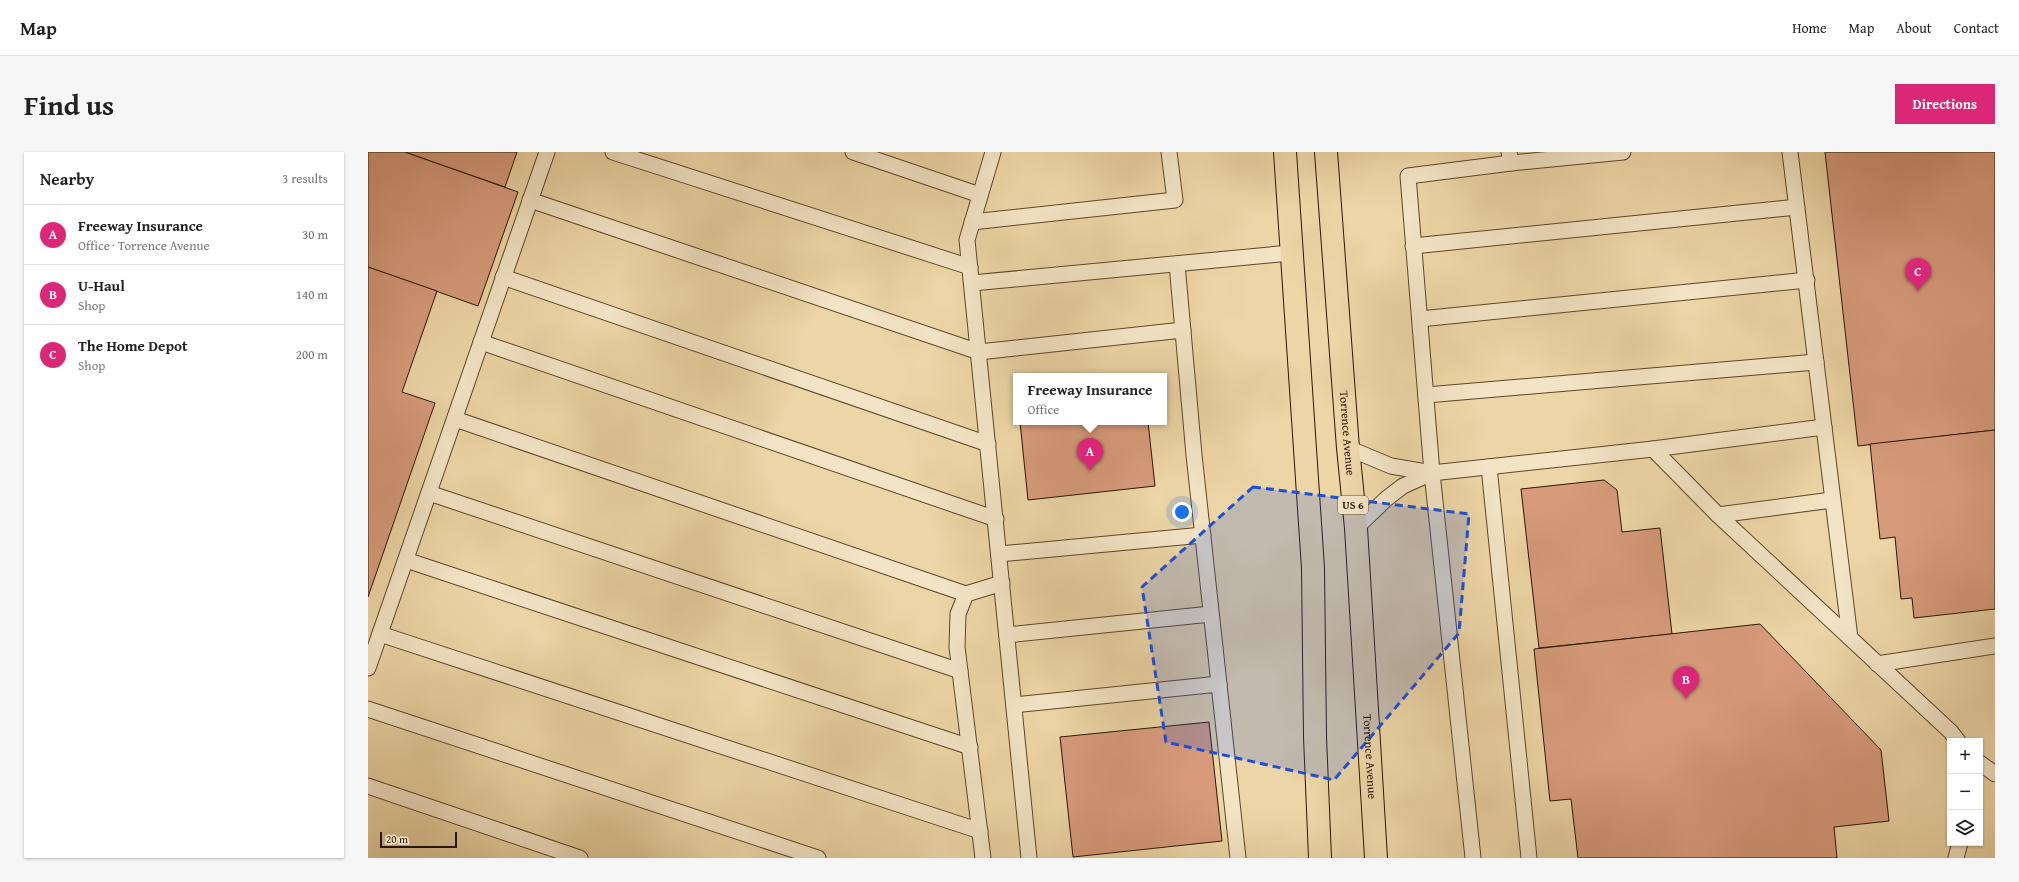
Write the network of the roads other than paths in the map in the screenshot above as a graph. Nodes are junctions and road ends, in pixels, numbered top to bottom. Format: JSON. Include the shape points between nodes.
{"nodes":[{"id":1,"x":547,"y":152,"type":"edge"},
{"id":2,"x":613,"y":152,"type":"edge"},
{"id":3,"x":853,"y":152,"type":"edge"},
{"id":4,"x":993,"y":152,"type":"edge"},
{"id":5,"x":1169,"y":152,"type":"edge"},
{"id":6,"x":1285,"y":152,"type":"edge"},
{"id":7,"x":1326,"y":152,"type":"edge"},
{"id":8,"x":1623,"y":152,"type":"edge"},
{"id":9,"x":1790,"y":152,"type":"edge"},
{"id":10,"x":1510,"y":158,"type":"edge"},
{"id":11,"x":980,"y":196,"type":"junction"},
{"id":12,"x":530,"y":200,"type":"junction"},
{"id":13,"x":1798,"y":207,"type":"junction"},
{"id":14,"x":972,"y":222,"type":"junction"},
{"id":15,"x":1413,"y":246,"type":"junction"},
{"id":16,"x":1290,"y":253,"type":"junction"},
{"id":17,"x":1177,"y":264,"type":"junction"},
{"id":18,"x":970,"y":267,"type":"junction"},
{"id":19,"x":503,"y":277,"type":"junction"},
{"id":20,"x":1807,"y":280,"type":"junction"},
{"id":21,"x":972,"y":283,"type":"junction"},
{"id":22,"x":1420,"y":319,"type":"junction"},
{"id":23,"x":1183,"y":330,"type":"junction"},
{"id":24,"x":481,"y":342,"type":"junction"},
{"id":25,"x":979,"y":352,"type":"junction"},
{"id":26,"x":1816,"y":362,"type":"junction"},
{"id":27,"x":1426,"y":395,"type":"junction"},
{"id":28,"x":454,"y":419,"type":"junction"},
{"id":29,"x":1824,"y":427,"type":"junction"},
{"id":30,"x":988,"y":444,"type":"junction"},
{"id":31,"x":1348,"y":448,"type":"junction"},
{"id":32,"x":1653,"y":448,"type":"junction"},
{"id":33,"x":1489,"y":467,"type":"junction"},
{"id":34,"x":1432,"y":473,"type":"junction"},
{"id":35,"x":429,"y":493,"type":"junction"},
{"id":36,"x":1832,"y":500,"type":"junction"},
{"id":37,"x":1718,"y":515,"type":"junction"},
{"id":38,"x":996,"y":519,"type":"junction"},
{"id":39,"x":1356,"y":528,"type":"junction"},
{"id":40,"x":1202,"y":535,"type":"junction"},
{"id":41,"x":999,"y":554,"type":"junction"},
{"id":42,"x":406,"y":560,"type":"junction"},
{"id":43,"x":1002,"y":583,"type":"junction"},
{"id":44,"x":966,"y":594,"type":"junction"},
{"id":45,"x":1211,"y":614,"type":"junction"},
{"id":46,"x":380,"y":634,"type":"junction"},
{"id":47,"x":1007,"y":635,"type":"junction"},
{"id":48,"x":1850,"y":638,"type":"junction"},
{"id":49,"x":1995,"y":646,"type":"edge"},
{"id":50,"x":1877,"y":664,"type":"junction"},
{"id":51,"x":368,"y":668,"type":"edge"},
{"id":52,"x":960,"y":671,"type":"junction"},
{"id":53,"x":1219,"y":684,"type":"junction"},
{"id":54,"x":1014,"y":705,"type":"junction"},
{"id":55,"x":368,"y":709,"type":"edge"},
{"id":56,"x":1956,"y":738,"type":"edge"},
{"id":57,"x":970,"y":747,"type":"junction"},
{"id":58,"x":1983,"y":765,"type":"edge"},
{"id":59,"x":1995,"y":774,"type":"edge"},
{"id":60,"x":368,"y":786,"type":"edge"},
{"id":61,"x":980,"y":831,"type":"junction"},
{"id":62,"x":1959,"y":846,"type":"edge"},
{"id":63,"x":580,"y":858,"type":"edge"},
{"id":64,"x":818,"y":858,"type":"edge"},
{"id":65,"x":984,"y":858,"type":"edge"},
{"id":66,"x":1029,"y":858,"type":"edge"},
{"id":67,"x":1238,"y":858,"type":"edge"},
{"id":68,"x":1320,"y":858,"type":"edge"},
{"id":69,"x":1376,"y":858,"type":"edge"},
{"id":70,"x":1473,"y":858,"type":"edge"},
{"id":71,"x":1529,"y":858,"type":"edge"},
{"id":72,"x":1956,"y":858,"type":"edge"}],
"edges":[{"from":1,"to":12,"type":"lane"},
{"from":2,"to":18,"type":"lane"},
{"from":3,"to":11,"type":"lane"},
{"from":4,"to":11,"type":"lane"},
{"from":5,"to":14,"type":"lane","via":[[1174,200]]},
{"from":6,"to":16,"type":"main road"},
{"from":7,"to":31,"type":"main road","name":"Torrence Avenue","number":"US 6"},
{"from":8,"to":10,"type":"lane"},
{"from":9,"to":13,"type":"lane"},
{"from":10,"to":15,"type":"lane","via":[[1408,176]]},
{"from":11,"to":14,"type":"lane"},
{"from":12,"to":19,"type":"lane"},
{"from":12,"to":25,"type":"lane"},
{"from":13,"to":15,"type":"lane"},
{"from":13,"to":20,"type":"lane"},
{"from":14,"to":18,"type":"lane","via":[[967,240]]},
{"from":15,"to":22,"type":"lane"},
{"from":16,"to":17,"type":"lane"},
{"from":16,"to":68,"type":"main road","via":[[1313,568],[1315,737]]},
{"from":17,"to":21,"type":"lane"},
{"from":17,"to":23,"type":"lane"},
{"from":18,"to":21,"type":"lane"},
{"from":19,"to":24,"type":"lane"},
{"from":19,"to":30,"type":"lane"},
{"from":20,"to":22,"type":"lane"},
{"from":20,"to":26,"type":"lane"},
{"from":21,"to":25,"type":"lane"},
{"from":22,"to":27,"type":"lane"},
{"from":23,"to":25,"type":"lane"},
{"from":23,"to":40,"type":"lane"},
{"from":24,"to":28,"type":"lane"},
{"from":24,"to":38,"type":"lane"},
{"from":25,"to":30,"type":"lane"},
{"from":26,"to":27,"type":"lane"},
{"from":26,"to":29,"type":"lane"},
{"from":27,"to":34,"type":"lane"},
{"from":28,"to":35,"type":"lane"},
{"from":28,"to":44,"type":"lane"},
{"from":29,"to":32,"type":"lane"},
{"from":29,"to":36,"type":"lane"},
{"from":30,"to":38,"type":"lane"},
{"from":31,"to":34,"type":"lane","via":[[1391,466]]},
{"from":31,"to":39,"type":"main road","name":"Torrence Avenue","number":"US 6"},
{"from":32,"to":33,"type":"lane"},
{"from":32,"to":37,"type":"lane"},
{"from":33,"to":34,"type":"lane"},
{"from":33,"to":71,"type":"lane"},
{"from":34,"to":39,"type":"lane","via":[[1403,486]]},
{"from":34,"to":70,"type":"lane"},
{"from":35,"to":42,"type":"lane"},
{"from":35,"to":52,"type":"lane"},
{"from":36,"to":37,"type":"lane"},
{"from":36,"to":48,"type":"lane"},
{"from":37,"to":48,"type":"lane"},
{"from":38,"to":41,"type":"lane"},
{"from":39,"to":69,"type":"main road","name":"Torrence Avenue","number":"US 6"},
{"from":40,"to":41,"type":"lane"},
{"from":40,"to":45,"type":"lane"},
{"from":41,"to":43,"type":"lane"},
{"from":42,"to":46,"type":"lane"},
{"from":42,"to":57,"type":"lane"},
{"from":43,"to":44,"type":"lane"},
{"from":43,"to":47,"type":"lane"},
{"from":44,"to":52,"type":"lane","via":[[958,614],[957,647]]},
{"from":45,"to":47,"type":"lane"},
{"from":45,"to":53,"type":"lane"},
{"from":46,"to":51,"type":"lane"},
{"from":46,"to":61,"type":"lane"},
{"from":47,"to":54,"type":"lane"},
{"from":48,"to":50,"type":"lane"},
{"from":49,"to":50,"type":"lane"},
{"from":50,"to":56,"type":"lane"},
{"from":52,"to":57,"type":"lane"},
{"from":53,"to":54,"type":"lane"},
{"from":53,"to":67,"type":"lane"},
{"from":54,"to":66,"type":"lane"},
{"from":55,"to":64,"type":"lane"},
{"from":57,"to":61,"type":"lane"},
{"from":58,"to":59,"type":"lane"},
{"from":60,"to":63,"type":"lane"},
{"from":61,"to":65,"type":"lane"},
{"from":62,"to":72,"type":"lane"}]}
